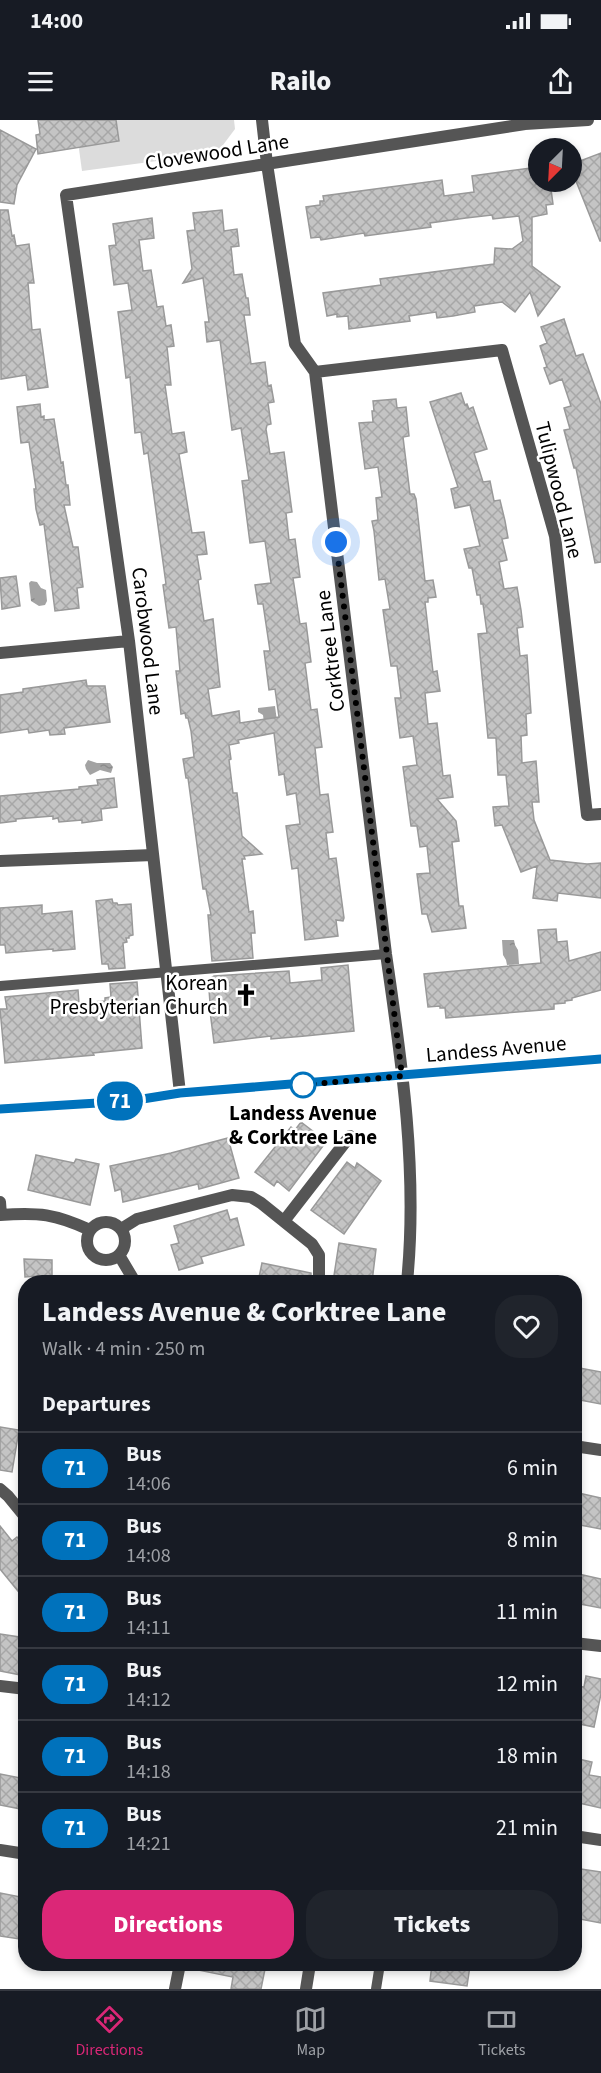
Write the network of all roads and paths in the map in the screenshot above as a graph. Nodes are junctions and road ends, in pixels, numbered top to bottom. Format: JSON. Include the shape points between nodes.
{"nodes":[{"id":1,"x":262,"y":120,"type":"edge"},
{"id":2,"x":588,"y":120,"type":"edge"},
{"id":3,"x":267,"y":164,"type":"junction"},
{"id":4,"x":66,"y":195,"type":"joint"},
{"id":5,"x":315,"y":372,"type":"junction"},
{"id":6,"x":129,"y":641,"type":"junction"},
{"id":7,"x":0,"y":653,"type":"edge"},
{"id":8,"x":601,"y":814,"type":"edge"},
{"id":9,"x":153,"y":855,"type":"junction"},
{"id":10,"x":0,"y":861,"type":"edge"},
{"id":11,"x":386,"y":954,"type":"junction"},
{"id":12,"x":166,"y":973,"type":"junction"},
{"id":13,"x":0,"y":986,"type":"edge"},
{"id":14,"x":601,"y":1059,"type":"edge"},
{"id":15,"x":402,"y":1076,"type":"junction"},
{"id":16,"x":180,"y":1093,"type":"junction"},
{"id":17,"x":0,"y":1108,"type":"edge"},
{"id":18,"x":350,"y":1136,"type":"dead end"},
{"id":19,"x":0,"y":1210,"type":"edge"},
{"id":20,"x":284,"y":1221,"type":"junction"},
{"id":21,"x":121,"y":1229,"type":"junction"},
{"id":22,"x":90,"y":1230,"type":"junction"},
{"id":23,"x":119,"y":1255,"type":"junction"},
{"id":24,"x":131,"y":1275,"type":"edge"},
{"id":25,"x":319,"y":1275,"type":"edge"},
{"id":26,"x":408,"y":1275,"type":"edge"},
{"id":27,"x":582,"y":1447,"type":"edge"},
{"id":28,"x":601,"y":1450,"type":"edge"},
{"id":29,"x":0,"y":1490,"type":"edge"},
{"id":30,"x":18,"y":1508,"type":"edge"},
{"id":31,"x":582,"y":1643,"type":"edge"},
{"id":32,"x":601,"y":1647,"type":"edge"},
{"id":33,"x":0,"y":1686,"type":"edge"},
{"id":34,"x":18,"y":1688,"type":"edge"},
{"id":35,"x":582,"y":1837,"type":"edge"},
{"id":36,"x":601,"y":1840,"type":"edge"},
{"id":37,"x":0,"y":1850,"type":"edge"},
{"id":38,"x":18,"y":1853,"type":"edge"},
{"id":39,"x":179,"y":1971,"type":"edge"},
{"id":40,"x":309,"y":1971,"type":"edge"},
{"id":41,"x":379,"y":1971,"type":"edge"},
{"id":42,"x":175,"y":1989,"type":"edge"},
{"id":43,"x":306,"y":1989,"type":"edge"},
{"id":44,"x":376,"y":1989,"type":"edge"}],
"edges":[{"from":1,"to":3,"type":"street","name":"Corktree Lane"},
{"from":2,"to":3,"type":"street","name":"Clovewood Lane","via":[[525,124]]},
{"from":3,"to":4,"type":"street","name":"Clovewood Lane"},
{"from":3,"to":5,"type":"street","name":"Corktree Lane","via":[[295,344]]},
{"from":4,"to":6,"type":"street","name":"Carobwood Lane"},
{"from":5,"to":8,"type":"street","name":"Tulipwood Lane","via":[[502,350],[555,537],[587,815]]},
{"from":5,"to":11,"type":"street","name":"Corktree Lane"},
{"from":6,"to":7,"type":"street"},
{"from":6,"to":9,"type":"street","name":"Carobwood Lane"},
{"from":9,"to":10,"type":"street"},
{"from":9,"to":12,"type":"street","name":"Carobwood Lane"},
{"from":11,"to":12,"type":"lane"},
{"from":11,"to":15,"type":"street","name":"Corktree Lane"},
{"from":12,"to":13,"type":"lane"},
{"from":12,"to":16,"type":"street","name":"Carobwood Lane"},
{"from":14,"to":15,"type":"main road","name":"Landess Avenue"},
{"from":15,"to":16,"type":"main road","name":"Landess Avenue"},
{"from":15,"to":26,"type":"street","name":"Corktree Lane","via":[[412,1189]]},
{"from":16,"to":17,"type":"main road","name":"Landess Avenue","via":[[130,1101]]},
{"from":18,"to":20,"type":"street"},
{"from":19,"to":22,"type":"street","via":[[62,1217]]},
{"from":20,"to":21,"type":"street","via":[[261,1203],[242,1195],[137,1219]]},
{"from":20,"to":25,"type":"street","via":[[312,1244],[319,1255]]},
{"from":21,"to":22,"type":"street","via":[[106,1222]]},
{"from":21,"to":23,"type":"street","via":[[125,1242]]},
{"from":22,"to":23,"type":"street","via":[[88,1248],[94,1255],[102,1259]]},
{"from":23,"to":24,"type":"street"},
{"from":27,"to":28,"type":"street"},
{"from":29,"to":30,"type":"street"},
{"from":31,"to":32,"type":"street"},
{"from":33,"to":34,"type":"street"},
{"from":35,"to":36,"type":"street"},
{"from":37,"to":38,"type":"street"},
{"from":39,"to":42,"type":"street"},
{"from":40,"to":43,"type":"street"},
{"from":41,"to":44,"type":"lane"}]}
